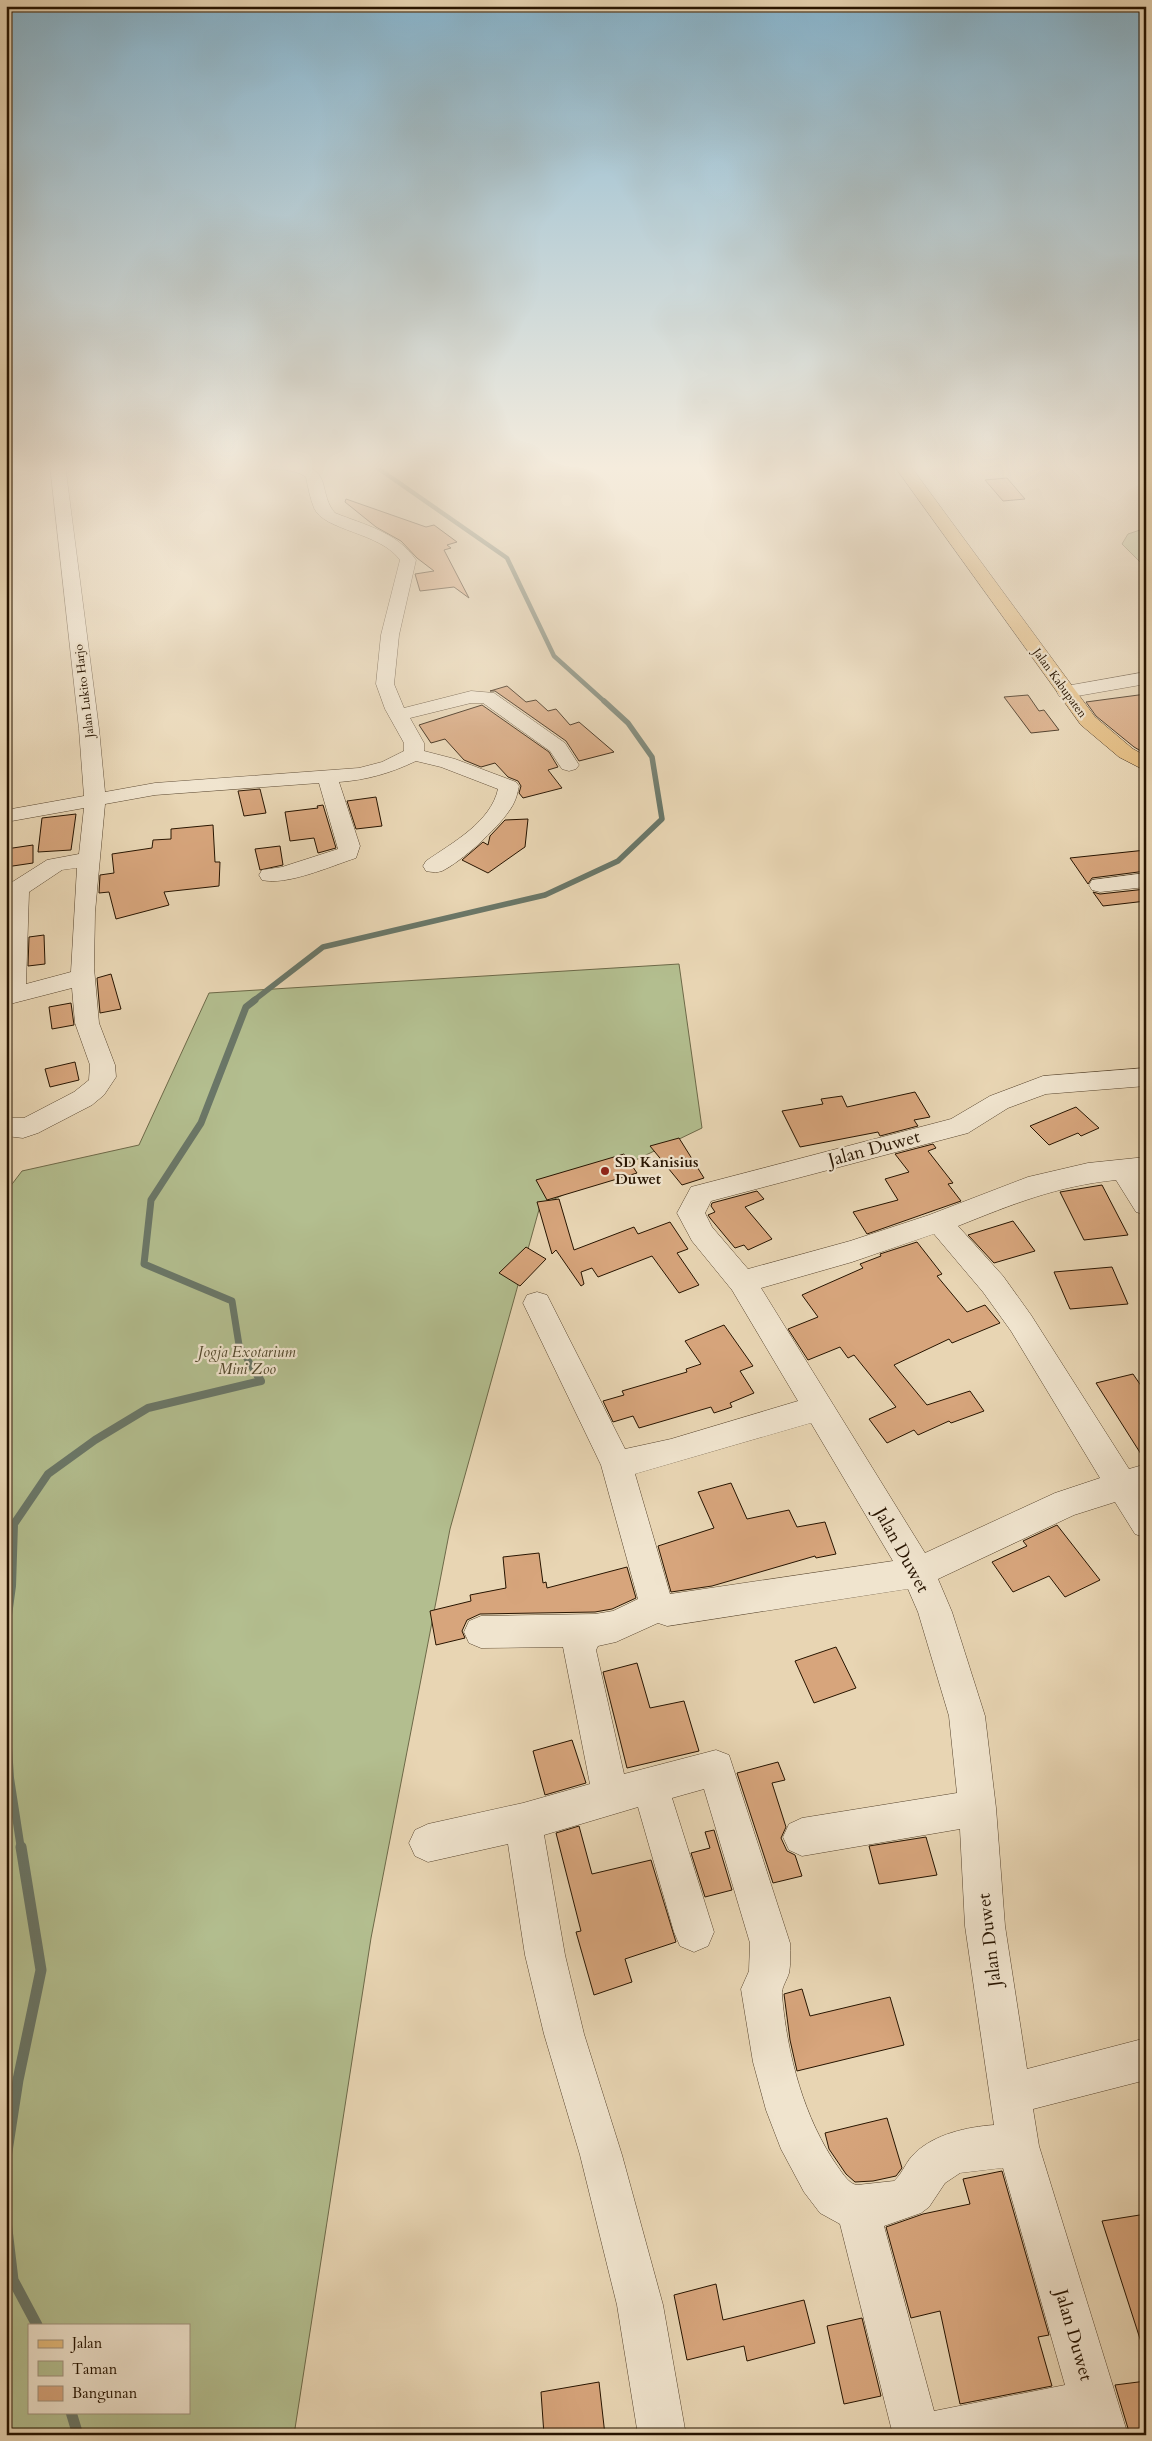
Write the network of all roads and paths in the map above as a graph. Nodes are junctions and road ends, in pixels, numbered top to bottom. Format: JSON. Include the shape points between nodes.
{"nodes":[{"id":1,"x":71,"y":578,"type":"edge"},
{"id":2,"x":404,"y":578,"type":"edge"},
{"id":3,"x":983,"y":578,"type":"edge"},
{"id":4,"x":1146,"y":678,"type":"edge"},
{"id":5,"x":1066,"y":692,"type":"junction"},
{"id":6,"x":400,"y":715,"type":"junction"},
{"id":7,"x":414,"y":754,"type":"junction"},
{"id":8,"x":569,"y":765,"type":"dead end"},
{"id":9,"x":1146,"y":766,"type":"edge"},
{"id":10,"x":328,"y":778,"type":"junction"},
{"id":11,"x":95,"y":800,"type":"junction"},
{"id":12,"x":6,"y":816,"type":"edge"},
{"id":13,"x":89,"y":859,"type":"junction"},
{"id":14,"x":434,"y":866,"type":"dead end"},
{"id":15,"x":270,"y":875,"type":"dead end"},
{"id":16,"x":1146,"y":880,"type":"edge"},
{"id":17,"x":1100,"y":884,"type":"dead end"},
{"id":18,"x":12,"y":892,"type":"edge"},
{"id":19,"x":83,"y":977,"type":"junction"},
{"id":20,"x":10,"y":996,"type":"edge"},
{"id":21,"x":1142,"y":1083,"type":"edge"},
{"id":22,"x":6,"y":1127,"type":"edge"},
{"id":23,"x":1135,"y":1168,"type":"edge"},
{"id":24,"x":1146,"y":1205,"type":"edge"},
{"id":25,"x":939,"y":1222,"type":"junction"},
{"id":26,"x":742,"y":1282,"type":"junction"},
{"id":27,"x":537,"y":1303,"type":"dead end"},
{"id":28,"x":819,"y":1408,"type":"junction"},
{"id":29,"x":617,"y":1465,"type":"junction"},
{"id":30,"x":1133,"y":1482,"type":"edge"},
{"id":31,"x":1146,"y":1524,"type":"edge"},
{"id":32,"x":918,"y":1572,"type":"junction"},
{"id":33,"x":657,"y":1607,"type":"junction"},
{"id":34,"x":585,"y":1630,"type":"junction"},
{"id":35,"x":481,"y":1632,"type":"dead end"},
{"id":36,"x":650,"y":1784,"type":"junction"},
{"id":37,"x":611,"y":1797,"type":"junction"},
{"id":38,"x":977,"y":1808,"type":"junction"},
{"id":39,"x":522,"y":1822,"type":"junction"},
{"id":40,"x":802,"y":1837,"type":"dead end"},
{"id":41,"x":428,"y":1843,"type":"dead end"},
{"id":42,"x":694,"y":1932,"type":"dead end"},
{"id":43,"x":1146,"y":2059,"type":"edge"},
{"id":44,"x":1010,"y":2094,"type":"junction"},
{"id":45,"x":1018,"y":2146,"type":"junction"},
{"id":46,"x":856,"y":2207,"type":"junction"},
{"id":47,"x":1099,"y":2419,"type":"edge"},
{"id":48,"x":662,"y":2435,"type":"edge"},
{"id":49,"x":916,"y":2435,"type":"edge"},
{"id":50,"x":930,"y":2435,"type":"edge"}],
"edges":[{"from":1,"to":11,"type":"street","name":"Jalan Lukito Harjo"},
{"from":2,"to":6,"type":"street","via":[[390,635],[385,684]]},
{"from":3,"to":5,"type":"main road","name":"Jalan Kabupaten"},
{"from":4,"to":5,"type":"street"},
{"from":5,"to":9,"type":"main road","name":"Jalan Kabupaten","via":[[1088,721]]},
{"from":6,"to":7,"type":"street","via":[[414,743]]},
{"from":6,"to":8,"type":"street","via":[[471,697],[487,697],[558,747]]},
{"from":7,"to":10,"type":"street","via":[[375,770]]},
{"from":7,"to":14,"type":"street","via":[[488,777],[506,784],[509,789],[497,814],[482,830]]},
{"from":10,"to":11,"type":"street","via":[[154,789]]},
{"from":10,"to":15,"type":"street","via":[[349,846],[348,853]]},
{"from":11,"to":12,"type":"street"},
{"from":11,"to":13,"type":"street","name":"Jalan Lukito Harjo"},
{"from":13,"to":18,"type":"street","via":[[55,865]]},
{"from":13,"to":19,"type":"street","name":"Jalan Lukito Harjo"},
{"from":16,"to":17,"type":"street"},
{"from":18,"to":20,"type":"street"},
{"from":19,"to":20,"type":"street"},
{"from":19,"to":22,"type":"street","name":"Jalan Lukito Harjo","via":[[87,1024],[103,1067],[101,1082],[84,1098],[40,1122],[26,1128]]},
{"from":21,"to":26,"type":"street","name":"Jalan Duwet","via":[[1043,1085],[999,1102],[959,1126],[701,1194],[690,1213],[702,1234]]},
{"from":23,"to":24,"type":"street"},
{"from":23,"to":25,"type":"street","via":[[1088,1173],[1028,1187]]},
{"from":25,"to":26,"type":"street","via":[[852,1252]]},
{"from":25,"to":30,"type":"street","via":[[993,1284]]},
{"from":26,"to":28,"type":"street","name":"Jalan Duwet"},
{"from":27,"to":29,"type":"street"},
{"from":28,"to":29,"type":"street"},
{"from":28,"to":32,"type":"street","name":"Jalan Duwet"},
{"from":29,"to":33,"type":"street"},
{"from":30,"to":31,"type":"street"},
{"from":30,"to":32,"type":"street","via":[[1066,1503]]},
{"from":32,"to":33,"type":"street","via":[[667,1610]]},
{"from":32,"to":38,"type":"street","name":"Jalan Duwet","via":[[935,1612],[967,1716]]},
{"from":33,"to":34,"type":"street","via":[[616,1626]]},
{"from":34,"to":35,"type":"street"},
{"from":34,"to":37,"type":"street","via":[[579,1650]]},
{"from":36,"to":37,"type":"street"},
{"from":36,"to":42,"type":"street"},
{"from":36,"to":46,"type":"street","via":[[716,1768],[770,1943],[769,1978],[761,1989],[765,2026],[792,2128],[826,2188],[842,2204]]},
{"from":37,"to":39,"type":"street"},
{"from":38,"to":40,"type":"street"},
{"from":38,"to":44,"type":"street","name":"Jalan Duwet","via":[[985,1926]]},
{"from":39,"to":41,"type":"street"},
{"from":39,"to":48,"type":"street","via":[[544,1955],[640,2305]]},
{"from":43,"to":44,"type":"street"},
{"from":44,"to":45,"type":"street","name":"Jalan Duwet"},
{"from":45,"to":46,"type":"street","via":[[971,2147],[955,2153],[932,2166],[913,2193],[904,2199]]},
{"from":45,"to":47,"type":"street","name":"Jalan Duwet"},
{"from":46,"to":49,"type":"street"},
{"from":47,"to":50,"type":"street"}]}
